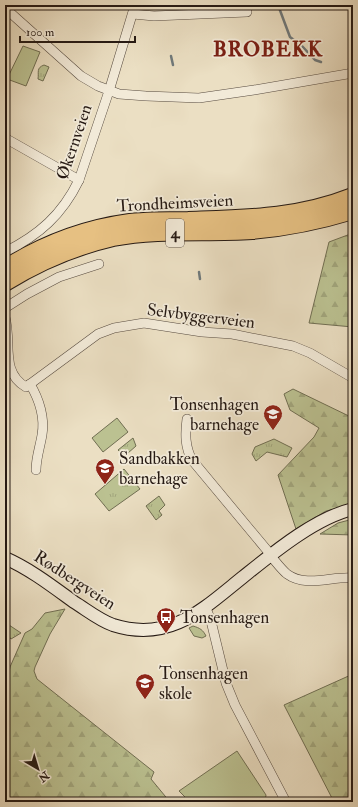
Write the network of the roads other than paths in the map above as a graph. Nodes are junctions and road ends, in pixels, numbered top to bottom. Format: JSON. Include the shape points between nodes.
{"nodes":[{"id":1,"x":5,"y":8,"type":"edge"},
{"id":2,"x":134,"y":9,"type":"edge"},
{"id":3,"x":247,"y":12,"type":"dead end"},
{"id":4,"x":353,"y":73,"type":"edge"},
{"id":5,"x":109,"y":91,"type":"junction"},
{"id":6,"x":5,"y":138,"type":"edge"},
{"id":7,"x":79,"y":180,"type":"junction"},
{"id":8,"x":353,"y":196,"type":"edge"},
{"id":9,"x":353,"y":211,"type":"edge"},
{"id":10,"x":5,"y":252,"type":"edge"},
{"id":11,"x":100,"y":264,"type":"dead end"},
{"id":12,"x":5,"y":268,"type":"edge"},
{"id":13,"x":5,"y":284,"type":"edge"},
{"id":14,"x":5,"y":308,"type":"edge"},
{"id":15,"x":5,"y":317,"type":"edge"},
{"id":16,"x":353,"y":378,"type":"edge"},
{"id":17,"x":30,"y":384,"type":"junction"},
{"id":18,"x":187,"y":419,"type":"dead end"},
{"id":19,"x":36,"y":470,"type":"dead end"},
{"id":20,"x":353,"y":509,"type":"edge"},
{"id":21,"x":271,"y":555,"type":"junction"},
{"id":22,"x":5,"y":558,"type":"edge"},
{"id":23,"x":353,"y":578,"type":"edge"},
{"id":24,"x":206,"y":608,"type":"junction"},
{"id":25,"x":286,"y":802,"type":"edge"}],
"edges":[{"from":1,"to":5,"type":"street","via":[[73,70]]},
{"from":2,"to":3,"type":"street","name":"Økernveien","via":[[154,16]]},
{"from":2,"to":5,"type":"street","name":"Økernveien"},
{"from":4,"to":5,"type":"street","via":[[199,98],[130,95]]},
{"from":5,"to":7,"type":"street","name":"Økernveien"},
{"from":6,"to":7,"type":"street"},
{"from":7,"to":10,"type":"street","name":"Økernveien","via":[[68,200],[50,223]]},
{"from":8,"to":12,"type":"highway","name":"Trondheimsveien","number":"4","via":[[281,215],[155,220],[115,225],[62,239]]},
{"from":9,"to":13,"type":"highway","name":"Trondheimsveien","number":"4","via":[[280,228],[154,233],[114,238],[44,261]]},
{"from":11,"to":14,"type":"street","via":[[59,277]]},
{"from":15,"to":17,"type":"street","via":[[7,367],[20,385],[26,387]]},
{"from":16,"to":17,"type":"street","name":"Selvbyggerveien","via":[[293,346],[232,334],[144,323],[114,328],[98,334]]},
{"from":17,"to":19,"type":"street","via":[[37,397],[42,419]]},
{"from":18,"to":21,"type":"street","via":[[185,439],[192,460]]},
{"from":20,"to":21,"type":"street","name":"Rødbergveien","via":[[331,516]]},
{"from":21,"to":23,"type":"street","via":[[288,575],[301,580]]},
{"from":21,"to":24,"type":"street","name":"Rødbergveien"},
{"from":22,"to":24,"type":"street","name":"Rødbergveien","via":[[36,575],[91,613],[122,627],[146,630],[167,627]]},
{"from":24,"to":25,"type":"street","via":[[226,683],[235,705]]}]}
